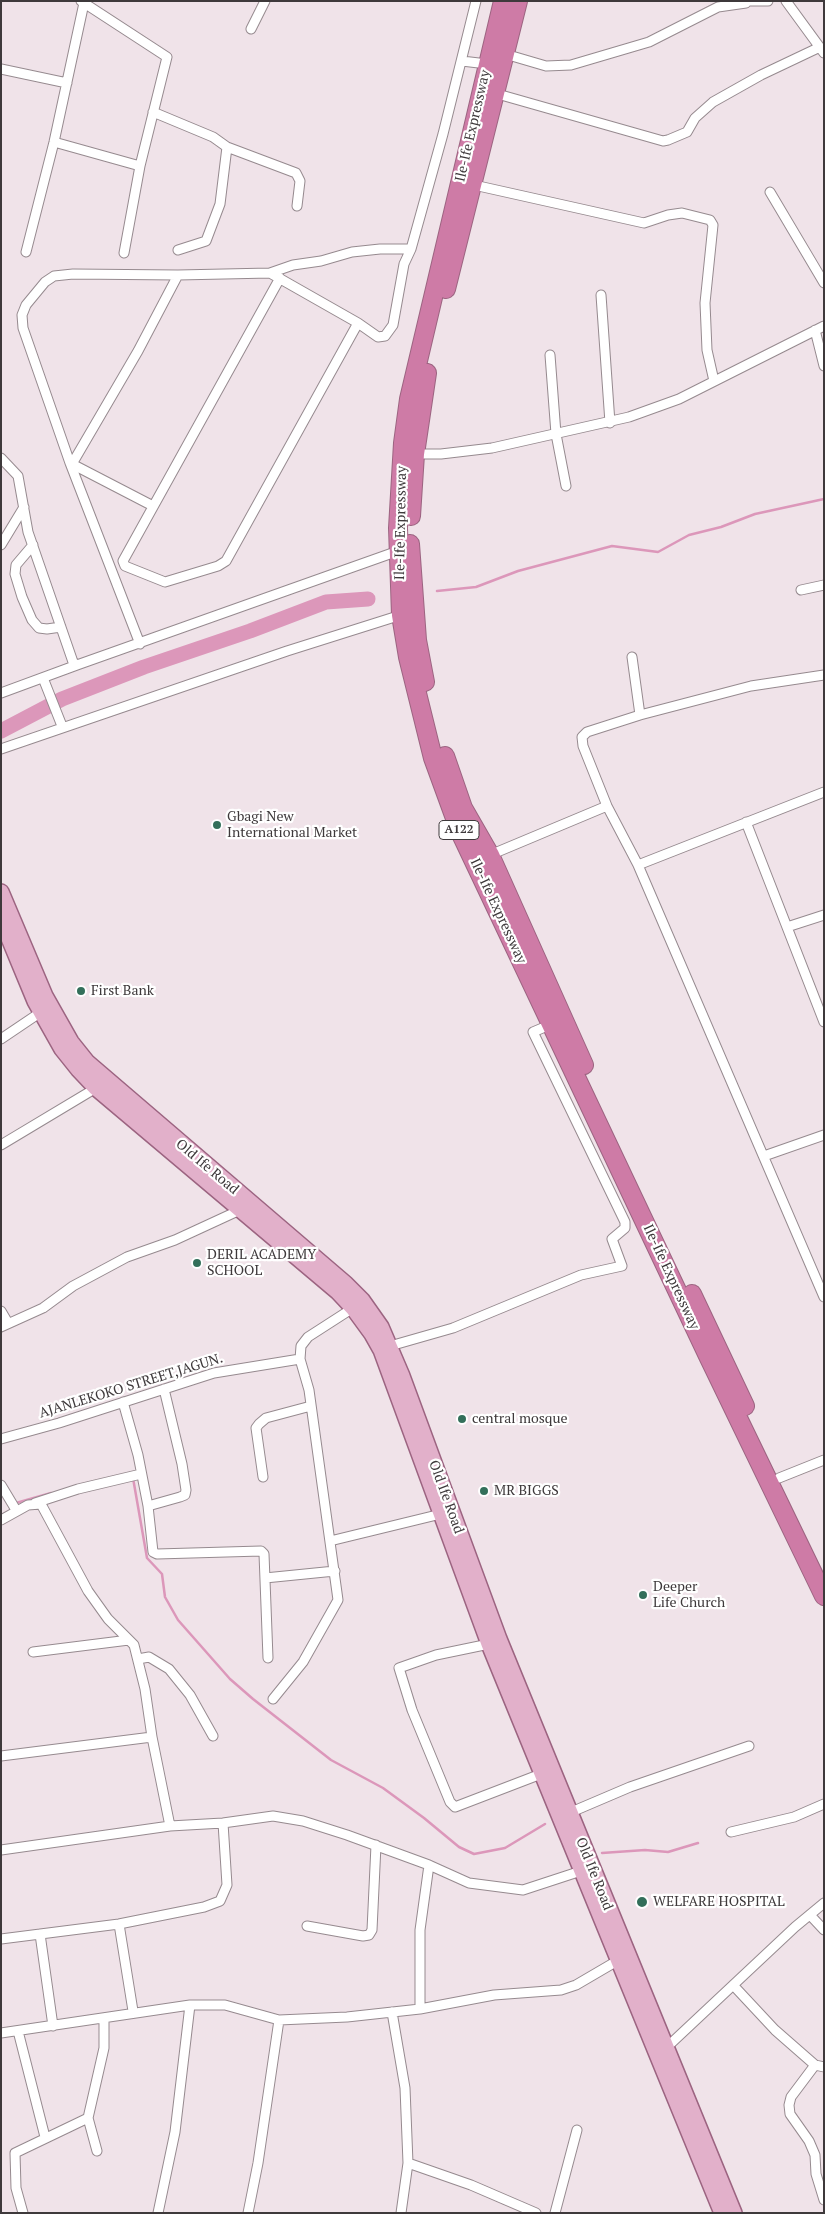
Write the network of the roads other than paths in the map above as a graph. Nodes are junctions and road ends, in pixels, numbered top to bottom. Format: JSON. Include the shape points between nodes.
{"nodes":[{"id":1,"x":265,"y":1,"type":"edge"},
{"id":2,"x":476,"y":1,"type":"edge"},
{"id":3,"x":503,"y":1,"type":"edge"},
{"id":4,"x":518,"y":1,"type":"edge"},
{"id":5,"x":768,"y":1,"type":"edge"},
{"id":6,"x":786,"y":1,"type":"edge"},
{"id":7,"x":83,"y":2,"type":"edge"},
{"id":8,"x":746,"y":2,"type":"edge"},
{"id":9,"x":251,"y":29,"type":"dead end"},
{"id":10,"x":822,"y":50,"type":"edge"},
{"id":11,"x":505,"y":54,"type":"junction"},
{"id":12,"x":462,"y":60,"type":"junction"},
{"id":13,"x":488,"y":64,"type":"junction"},
{"id":14,"x":1,"y":69,"type":"edge"},
{"id":15,"x":67,"y":84,"type":"junction"},
{"id":16,"x":494,"y":93,"type":"junction"},
{"id":17,"x":153,"y":112,"type":"junction"},
{"id":18,"x":54,"y":142,"type":"junction"},
{"id":19,"x":227,"y":147,"type":"junction"},
{"id":20,"x":140,"y":166,"type":"junction"},
{"id":21,"x":474,"y":185,"type":"junction"},
{"id":22,"x":770,"y":192,"type":"dead end"},
{"id":23,"x":297,"y":206,"type":"dead end"},
{"id":24,"x":411,"y":249,"type":"junction"},
{"id":25,"x":178,"y":250,"type":"dead end"},
{"id":26,"x":26,"y":252,"type":"dead end"},
{"id":27,"x":124,"y":252,"type":"dead end"},
{"id":28,"x":270,"y":273,"type":"junction"},
{"id":29,"x":178,"y":275,"type":"junction"},
{"id":30,"x":280,"y":278,"type":"junction"},
{"id":31,"x":824,"y":283,"type":"edge"},
{"id":32,"x":601,"y":295,"type":"dead end"},
{"id":33,"x":358,"y":323,"type":"junction"},
{"id":34,"x":824,"y":326,"type":"edge"},
{"id":35,"x":815,"y":330,"type":"junction"},
{"id":36,"x":550,"y":355,"type":"dead end"},
{"id":37,"x":824,"y":366,"type":"edge"},
{"id":38,"x":714,"y":381,"type":"junction"},
{"id":39,"x":610,"y":423,"type":"junction"},
{"id":40,"x":556,"y":434,"type":"junction"},
{"id":41,"x":415,"y":454,"type":"junction"},
{"id":42,"x":1,"y":458,"type":"edge"},
{"id":43,"x":71,"y":463,"type":"junction"},
{"id":44,"x":566,"y":486,"type":"dead end"},
{"id":45,"x":153,"y":506,"type":"junction"},
{"id":46,"x":24,"y":507,"type":"junction"},
{"id":47,"x":1,"y":545,"type":"edge"},
{"id":48,"x":33,"y":546,"type":"junction"},
{"id":49,"x":398,"y":551,"type":"junction"},
{"id":50,"x":122,"y":564,"type":"junction"},
{"id":51,"x":111,"y":569,"type":"junction"},
{"id":52,"x":824,"y":585,"type":"edge"},
{"id":53,"x":801,"y":590,"type":"dead end"},
{"id":54,"x":401,"y":615,"type":"junction"},
{"id":55,"x":61,"y":627,"type":"junction"},
{"id":56,"x":140,"y":644,"type":"junction"},
{"id":57,"x":632,"y":657,"type":"dead end"},
{"id":58,"x":78,"y":665,"type":"junction"},
{"id":59,"x":824,"y":675,"type":"edge"},
{"id":60,"x":43,"y":680,"type":"junction"},
{"id":61,"x":1,"y":694,"type":"edge"},
{"id":62,"x":640,"y":715,"type":"junction"},
{"id":63,"x":61,"y":724,"type":"junction"},
{"id":64,"x":1,"y":749,"type":"edge"},
{"id":65,"x":824,"y":792,"type":"edge"},
{"id":66,"x":607,"y":806,"type":"junction"},
{"id":67,"x":746,"y":822,"type":"junction"},
{"id":68,"x":490,"y":855,"type":"junction"},
{"id":69,"x":638,"y":866,"type":"junction"},
{"id":70,"x":1,"y":892,"type":"edge"},
{"id":71,"x":824,"y":915,"type":"edge"},
{"id":72,"x":1,"y":919,"type":"edge"},
{"id":73,"x":787,"y":927,"type":"junction"},
{"id":74,"x":41,"y":1012,"type":"junction"},
{"id":75,"x":824,"y":1022,"type":"edge"},
{"id":76,"x":552,"y":1024,"type":"junction"},
{"id":77,"x":1,"y":1039,"type":"edge"},
{"id":78,"x":96,"y":1088,"type":"junction"},
{"id":79,"x":824,"y":1135,"type":"edge"},
{"id":80,"x":1,"y":1145,"type":"edge"},
{"id":81,"x":176,"y":1148,"type":"junction"},
{"id":82,"x":764,"y":1156,"type":"junction"},
{"id":83,"x":240,"y":1210,"type":"junction"},
{"id":84,"x":824,"y":1297,"type":"edge"},
{"id":85,"x":353,"y":1308,"type":"junction"},
{"id":86,"x":1,"y":1311,"type":"edge"},
{"id":87,"x":4,"y":1325,"type":"edge"},
{"id":88,"x":390,"y":1346,"type":"junction"},
{"id":89,"x":300,"y":1359,"type":"junction"},
{"id":90,"x":164,"y":1389,"type":"junction"},
{"id":91,"x":123,"y":1402,"type":"junction"},
{"id":92,"x":311,"y":1406,"type":"junction"},
{"id":93,"x":1,"y":1439,"type":"edge"},
{"id":94,"x":824,"y":1460,"type":"edge"},
{"id":95,"x":141,"y":1474,"type":"junction"},
{"id":96,"x":263,"y":1477,"type":"dead end"},
{"id":97,"x":779,"y":1478,"type":"junction"},
{"id":98,"x":1,"y":1485,"type":"edge"},
{"id":99,"x":34,"y":1503,"type":"junction"},
{"id":100,"x":148,"y":1506,"type":"junction"},
{"id":101,"x":16,"y":1510,"type":"junction"},
{"id":102,"x":441,"y":1514,"type":"junction"},
{"id":103,"x":1,"y":1520,"type":"edge"},
{"id":104,"x":330,"y":1541,"type":"junction"},
{"id":105,"x":335,"y":1571,"type":"junction"},
{"id":106,"x":824,"y":1571,"type":"edge"},
{"id":107,"x":470,"y":1576,"type":"junction"},
{"id":108,"x":265,"y":1578,"type":"junction"},
{"id":109,"x":824,"y":1596,"type":"edge"},
{"id":110,"x":129,"y":1640,"type":"junction"},
{"id":111,"x":489,"y":1644,"type":"junction"},
{"id":112,"x":33,"y":1652,"type":"dead end"},
{"id":113,"x":268,"y":1658,"type":"dead end"},
{"id":114,"x":138,"y":1659,"type":"junction"},
{"id":115,"x":273,"y":1699,"type":"dead end"},
{"id":116,"x":213,"y":1736,"type":"dead end"},
{"id":117,"x":152,"y":1737,"type":"junction"},
{"id":118,"x":749,"y":1746,"type":"dead end"},
{"id":119,"x":1,"y":1756,"type":"edge"},
{"id":120,"x":541,"y":1774,"type":"junction"},
{"id":121,"x":824,"y":1804,"type":"edge"},
{"id":122,"x":569,"y":1813,"type":"junction"},
{"id":123,"x":223,"y":1824,"type":"junction"},
{"id":124,"x":170,"y":1826,"type":"junction"},
{"id":125,"x":731,"y":1832,"type":"dead end"},
{"id":126,"x":376,"y":1845,"type":"junction"},
{"id":127,"x":1,"y":1850,"type":"edge"},
{"id":128,"x":429,"y":1864,"type":"junction"},
{"id":129,"x":581,"y":1872,"type":"junction"},
{"id":130,"x":824,"y":1904,"type":"edge"},
{"id":131,"x":810,"y":1915,"type":"junction"},
{"id":132,"x":119,"y":1924,"type":"junction"},
{"id":133,"x":307,"y":1926,"type":"dead end"},
{"id":134,"x":610,"y":1929,"type":"junction"},
{"id":135,"x":824,"y":1930,"type":"edge"},
{"id":136,"x":40,"y":1934,"type":"junction"},
{"id":137,"x":1,"y":1939,"type":"edge"},
{"id":138,"x":617,"y":1961,"type":"junction"},
{"id":139,"x":733,"y":1985,"type":"junction"},
{"id":140,"x":190,"y":2005,"type":"junction"},
{"id":141,"x":420,"y":2009,"type":"junction"},
{"id":142,"x":133,"y":2012,"type":"junction"},
{"id":143,"x":392,"y":2012,"type":"junction"},
{"id":144,"x":104,"y":2018,"type":"junction"},
{"id":145,"x":279,"y":2020,"type":"junction"},
{"id":146,"x":53,"y":2026,"type":"junction"},
{"id":147,"x":18,"y":2031,"type":"junction"},
{"id":148,"x":1,"y":2033,"type":"edge"},
{"id":149,"x":666,"y":2048,"type":"junction"},
{"id":150,"x":819,"y":2066,"type":"edge"},
{"id":151,"x":88,"y":2118,"type":"junction"},
{"id":152,"x":577,"y":2130,"type":"dead end"},
{"id":153,"x":45,"y":2137,"type":"junction"},
{"id":154,"x":97,"y":2151,"type":"dead end"},
{"id":155,"x":408,"y":2163,"type":"junction"},
{"id":156,"x":824,"y":2200,"type":"edge"},
{"id":157,"x":23,"y":2213,"type":"edge"},
{"id":158,"x":158,"y":2213,"type":"edge"},
{"id":159,"x":248,"y":2213,"type":"edge"},
{"id":160,"x":401,"y":2213,"type":"edge"},
{"id":161,"x":536,"y":2213,"type":"edge"},
{"id":162,"x":555,"y":2213,"type":"edge"},
{"id":163,"x":722,"y":2213,"type":"edge"},
{"id":164,"x":734,"y":2213,"type":"edge"}],
"edges":[{"from":1,"to":9,"type":"street"},
{"from":2,"to":12,"type":"street"},
{"from":3,"to":13,"type":"highway","name":"Ile-Ife Expressway","number":"A122"},
{"from":4,"to":11,"type":"highway","name":"Ile-Ife Expressway","number":"A122"},
{"from":5,"to":8,"type":"street"},
{"from":6,"to":10,"type":"street"},
{"from":7,"to":15,"type":"street"},
{"from":7,"to":17,"type":"street","via":[[167,57]]},
{"from":8,"to":11,"type":"street","via":[[718,7],[649,42],[570,65],[546,66]]},
{"from":10,"to":16,"type":"street","via":[[760,76],[713,102],[695,118],[687,132],[663,141]]},
{"from":11,"to":16,"type":"highway","name":"Ile-Ife Expressway","number":"A122"},
{"from":12,"to":13,"type":"street"},
{"from":12,"to":24,"type":"street"},
{"from":13,"to":49,"type":"highway","name":"Ile-Ife Expressway","number":"A122","via":[[409,399],[400,487]]},
{"from":14,"to":15,"type":"street"},
{"from":15,"to":18,"type":"street"},
{"from":16,"to":21,"type":"highway","name":"Ile-Ife Expressway","number":"A122"},
{"from":17,"to":19,"type":"street","via":[[213,137]]},
{"from":17,"to":20,"type":"street"},
{"from":18,"to":20,"type":"street"},
{"from":18,"to":26,"type":"street"},
{"from":19,"to":23,"type":"street","via":[[296,172],[300,181]]},
{"from":19,"to":25,"type":"street","via":[[220,204],[206,241]]},
{"from":20,"to":27,"type":"street"},
{"from":21,"to":38,"type":"street","via":[[644,223],[682,213],[710,220],[713,225],[705,303],[707,350]]},
{"from":21,"to":41,"type":"highway","name":"Ile-Ife Expressway","number":"A122","via":[[439,318],[423,392]]},
{"from":22,"to":31,"type":"street"},
{"from":24,"to":28,"type":"street","via":[[352,252]]},
{"from":24,"to":33,"type":"street","via":[[404,264],[393,325],[387,334],[378,337]]},
{"from":28,"to":29,"type":"street"},
{"from":28,"to":30,"type":"street"},
{"from":29,"to":43,"type":"street","via":[[138,351]]},
{"from":29,"to":43,"type":"street","via":[[100,273],[54,276],[26,305],[22,315],[23,328]]},
{"from":30,"to":33,"type":"street"},
{"from":30,"to":45,"type":"street"},
{"from":32,"to":39,"type":"street"},
{"from":33,"to":50,"type":"street","via":[[226,561],[166,582]]},
{"from":34,"to":35,"type":"street"},
{"from":35,"to":37,"type":"street"},
{"from":35,"to":38,"type":"street"},
{"from":36,"to":40,"type":"street"},
{"from":38,"to":39,"type":"street","via":[[680,399]]},
{"from":39,"to":40,"type":"street"},
{"from":40,"to":41,"type":"street","via":[[492,448]]},
{"from":40,"to":44,"type":"street"},
{"from":41,"to":68,"type":"highway","name":"Ile-Ife Expressway","number":"A122","via":[[410,536],[417,640],[446,761],[463,808]]},
{"from":42,"to":46,"type":"street","via":[[18,476]]},
{"from":43,"to":45,"type":"street"},
{"from":43,"to":51,"type":"street"},
{"from":45,"to":50,"type":"street"},
{"from":46,"to":47,"type":"street"},
{"from":46,"to":48,"type":"street"},
{"from":48,"to":55,"type":"street"},
{"from":48,"to":55,"type":"street","via":[[16,564],[15,574],[22,597],[39,628]]},
{"from":49,"to":54,"type":"highway","name":"Ile-Ife Expressway","number":"A122"},
{"from":49,"to":56,"type":"street"},
{"from":50,"to":51,"type":"street"},
{"from":51,"to":56,"type":"street"},
{"from":52,"to":53,"type":"street"},
{"from":54,"to":63,"type":"street"},
{"from":54,"to":76,"type":"highway","name":"Ile-Ife Expressway","number":"A122","via":[[419,708],[443,788],[460,832]]},
{"from":55,"to":58,"type":"street","via":[[73,662]]},
{"from":56,"to":58,"type":"street"},
{"from":57,"to":62,"type":"street"},
{"from":58,"to":60,"type":"street"},
{"from":59,"to":62,"type":"street","via":[[751,686]]},
{"from":60,"to":61,"type":"street"},
{"from":60,"to":63,"type":"street"},
{"from":62,"to":66,"type":"street","via":[[587,732],[582,738]]},
{"from":63,"to":64,"type":"street"},
{"from":65,"to":67,"type":"street"},
{"from":66,"to":68,"type":"street"},
{"from":66,"to":69,"type":"street"},
{"from":67,"to":69,"type":"street"},
{"from":67,"to":73,"type":"street"},
{"from":68,"to":97,"type":"highway","name":"Ile-Ife Expressway","number":"A122","via":[[588,1073]]},
{"from":69,"to":82,"type":"street"},
{"from":70,"to":81,"type":"main road","name":"Old Ife Road","via":[[45,996],[71,1042],[86,1062]]},
{"from":71,"to":73,"type":"street"},
{"from":72,"to":74,"type":"main road","name":"Old Ife Road"},
{"from":73,"to":75,"type":"street"},
{"from":74,"to":77,"type":"street"},
{"from":74,"to":78,"type":"main road","name":"Old Ife Road","via":[[62,1049]]},
{"from":76,"to":88,"type":"street","via":[[534,1032],[625,1222],[625,1228],[612,1239],[622,1266],[581,1275],[454,1328]]},
{"from":76,"to":109,"type":"highway","name":"Ile-Ife Expressway","number":"A122"},
{"from":78,"to":80,"type":"street"},
{"from":78,"to":81,"type":"main road","name":"Old Ife Road"},
{"from":79,"to":82,"type":"street"},
{"from":81,"to":83,"type":"main road","name":"Old Ife Road"},
{"from":81,"to":88,"type":"main road","name":"Old Ife Road","via":[[346,1284],[378,1322]]},
{"from":82,"to":84,"type":"street"},
{"from":83,"to":85,"type":"main road","name":"Old Ife Road"},
{"from":83,"to":87,"type":"street","via":[[175,1240],[127,1256],[80,1282],[43,1308]]},
{"from":85,"to":89,"type":"street","via":[[308,1337],[301,1346]]},
{"from":85,"to":102,"type":"main road","name":"Old Ife Road","via":[[381,1350]]},
{"from":86,"to":87,"type":"street"},
{"from":88,"to":107,"type":"main road","name":"Old Ife Road"},
{"from":89,"to":90,"type":"street","name":"AJANLEKOKO STREET,JAGUN.","via":[[214,1373]]},
{"from":89,"to":92,"type":"street"},
{"from":90,"to":91,"type":"street","name":"AJANLEKOKO STREET,JAGUN."},
{"from":90,"to":100,"type":"street","via":[[182,1464],[185,1495]]},
{"from":91,"to":93,"type":"street","name":"AJANLEKOKO STREET,JAGUN."},
{"from":91,"to":95,"type":"street"},
{"from":92,"to":96,"type":"street","via":[[266,1418],[256,1428]]},
{"from":92,"to":104,"type":"street"},
{"from":94,"to":97,"type":"street"},
{"from":95,"to":99,"type":"street"},
{"from":95,"to":100,"type":"street"},
{"from":97,"to":106,"type":"highway","name":"Ile-Ife Expressway","number":"A122"},
{"from":98,"to":101,"type":"street"},
{"from":99,"to":101,"type":"street"},
{"from":99,"to":110,"type":"street","via":[[41,1504],[88,1591],[108,1619]]},
{"from":100,"to":108,"type":"street","via":[[153,1552],[261,1552],[265,1558]]},
{"from":101,"to":103,"type":"street"},
{"from":102,"to":104,"type":"street"},
{"from":102,"to":107,"type":"main road","name":"Old Ife Road"},
{"from":104,"to":105,"type":"street"},
{"from":105,"to":108,"type":"street"},
{"from":105,"to":115,"type":"street","via":[[338,1600],[304,1662]]},
{"from":107,"to":111,"type":"main road","name":"Old Ife Road"},
{"from":107,"to":122,"type":"main road","name":"Old Ife Road"},
{"from":108,"to":113,"type":"street"},
{"from":110,"to":112,"type":"street"},
{"from":110,"to":114,"type":"street"},
{"from":111,"to":120,"type":"main road","name":"Old Ife Road"},
{"from":111,"to":120,"type":"street","via":[[436,1655],[399,1668],[412,1710],[454,1808]]},
{"from":114,"to":116,"type":"street","via":[[149,1657],[169,1670],[190,1695]]},
{"from":114,"to":117,"type":"street"},
{"from":117,"to":119,"type":"street"},
{"from":117,"to":124,"type":"street"},
{"from":118,"to":122,"type":"street","via":[[630,1787]]},
{"from":120,"to":129,"type":"main road","name":"Old Ife Road"},
{"from":121,"to":125,"type":"street","via":[[794,1817]]},
{"from":122,"to":134,"type":"main road","name":"Old Ife Road"},
{"from":123,"to":124,"type":"street"},
{"from":123,"to":126,"type":"street","via":[[273,1816],[290,1818]]},
{"from":123,"to":132,"type":"street","via":[[228,1885],[220,1901]]},
{"from":124,"to":127,"type":"street"},
{"from":126,"to":128,"type":"street"},
{"from":126,"to":133,"type":"street","via":[[372,1930],[369,1935]]},
{"from":128,"to":129,"type":"street","via":[[469,1883],[516,1890]]},
{"from":128,"to":141,"type":"street","via":[[420,1930]]},
{"from":129,"to":134,"type":"main road","name":"Old Ife Road"},
{"from":130,"to":131,"type":"street"},
{"from":131,"to":135,"type":"street"},
{"from":131,"to":139,"type":"street"},
{"from":132,"to":136,"type":"street"},
{"from":132,"to":142,"type":"street"},
{"from":134,"to":138,"type":"main road","name":"Old Ife Road"},
{"from":134,"to":149,"type":"main road","name":"Old Ife Road"},
{"from":136,"to":137,"type":"street"},
{"from":136,"to":146,"type":"street"},
{"from":138,"to":141,"type":"street","via":[[561,1990],[494,1995]]},
{"from":138,"to":163,"type":"main road","name":"Old Ife Road"},
{"from":139,"to":149,"type":"street"},
{"from":139,"to":150,"type":"street","via":[[775,2030]]},
{"from":140,"to":142,"type":"street"},
{"from":140,"to":145,"type":"street","via":[[225,2005]]},
{"from":140,"to":158,"type":"street","via":[[175,2132]]},
{"from":141,"to":143,"type":"street"},
{"from":142,"to":144,"type":"street"},
{"from":143,"to":145,"type":"street"},
{"from":143,"to":155,"type":"street","via":[[405,2088]]},
{"from":144,"to":146,"type":"street"},
{"from":144,"to":151,"type":"street","via":[[104,2048]]},
{"from":145,"to":159,"type":"street"},
{"from":146,"to":147,"type":"street"},
{"from":147,"to":148,"type":"street"},
{"from":147,"to":153,"type":"street"},
{"from":149,"to":164,"type":"main road","name":"Old Ife Road"},
{"from":150,"to":156,"type":"street","via":[[791,2097],[790,2114],[809,2140],[815,2155],[816,2174]]},
{"from":151,"to":153,"type":"street"},
{"from":151,"to":154,"type":"street"},
{"from":152,"to":162,"type":"street"},
{"from":153,"to":157,"type":"street","via":[[15,2153],[16,2188]]},
{"from":155,"to":160,"type":"street"},
{"from":155,"to":161,"type":"street"}]}
